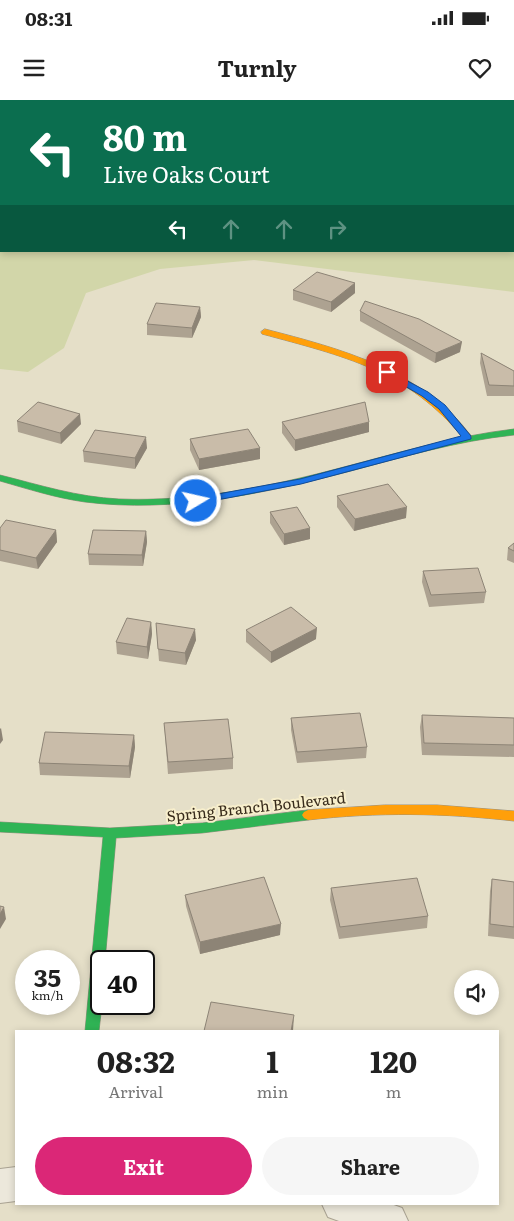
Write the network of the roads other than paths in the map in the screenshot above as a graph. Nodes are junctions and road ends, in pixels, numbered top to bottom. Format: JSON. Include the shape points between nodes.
{"nodes":[{"id":1,"x":265,"y":332,"type":"dead end"},
{"id":2,"x":514,"y":432,"type":"edge"},
{"id":3,"x":467,"y":438,"type":"junction"},
{"id":4,"x":0,"y":478,"type":"edge"},
{"id":5,"x":514,"y":816,"type":"edge"},
{"id":6,"x":0,"y":827,"type":"edge"},
{"id":7,"x":110,"y":833,"type":"junction"},
{"id":8,"x":92,"y":1030,"type":"edge"},
{"id":9,"x":15,"y":1184,"type":"edge"},
{"id":10,"x":0,"y":1186,"type":"edge"},
{"id":11,"x":344,"y":1205,"type":"edge"},
{"id":12,"x":389,"y":1221,"type":"edge"}],
"edges":[{"from":1,"to":3,"type":"street","via":[[343,354],[401,379],[442,407]]},
{"from":2,"to":3,"type":"street"},
{"from":3,"to":4,"type":"street","via":[[301,481],[175,503],[134,504],[95,500],[57,494]]},
{"from":5,"to":7,"type":"street","name":"Spring Branch Boulevard","via":[[464,810],[392,809],[320,813],[202,828]]},
{"from":6,"to":7,"type":"street","name":"Spring Branch Boulevard"},
{"from":7,"to":8,"type":"street"},
{"from":9,"to":10,"type":"street"},
{"from":11,"to":12,"type":"street"}]}
